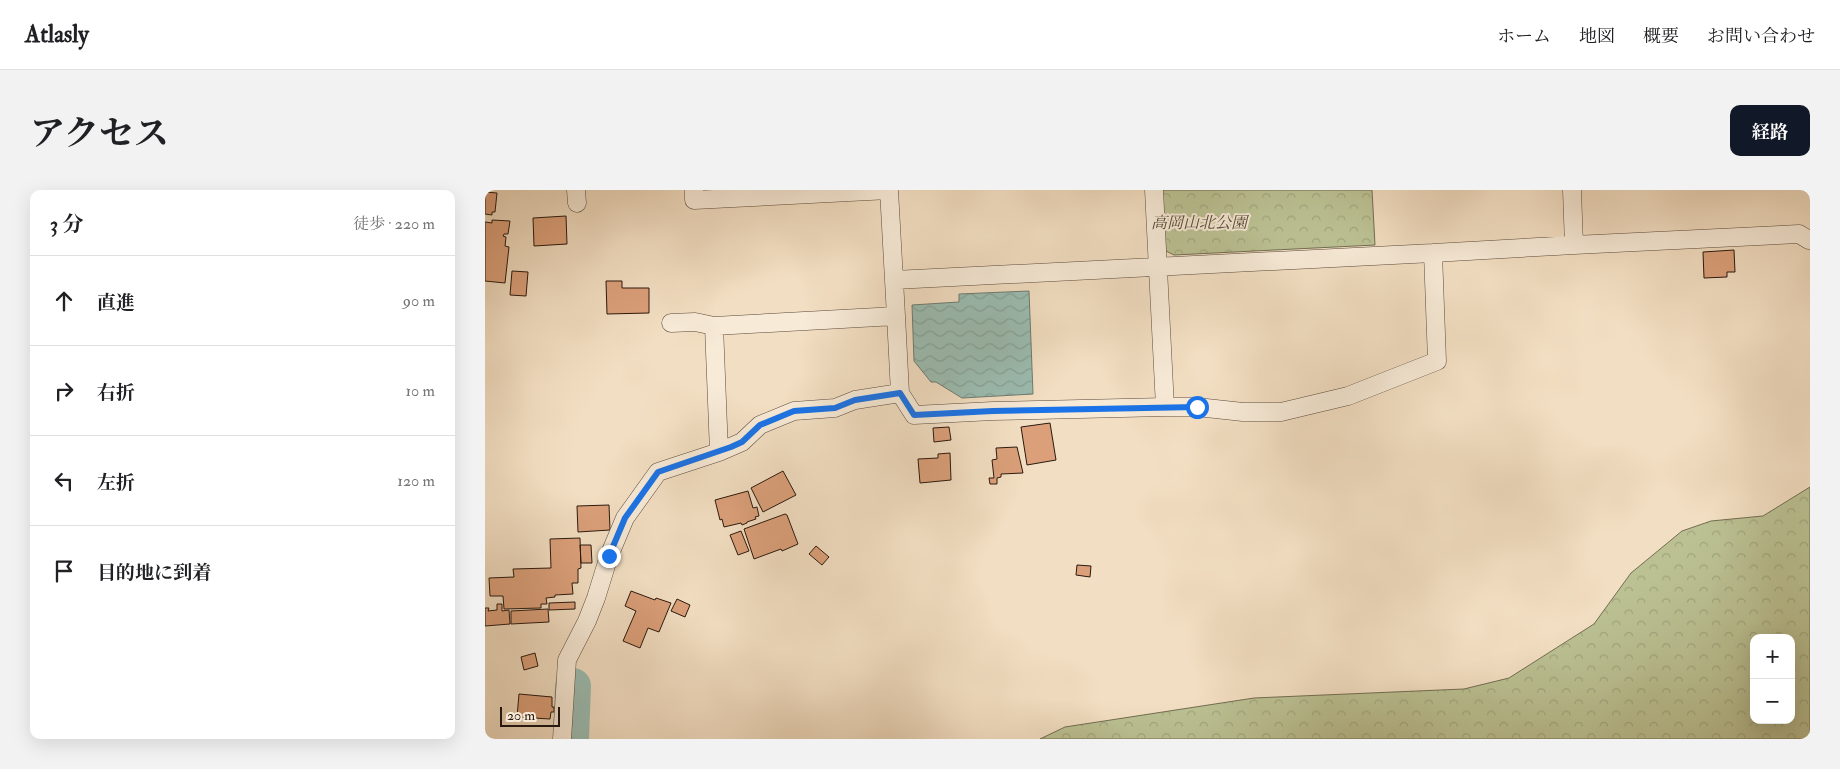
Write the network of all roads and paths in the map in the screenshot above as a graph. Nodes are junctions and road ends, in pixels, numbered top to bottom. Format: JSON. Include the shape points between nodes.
{"nodes":[{"id":1,"x":694,"y":190,"type":"edge"},
{"id":2,"x":1154,"y":190,"type":"edge"},
{"id":3,"x":1572,"y":190,"type":"edge"},
{"id":4,"x":1809,"y":240,"type":"edge"},
{"id":5,"x":1574,"y":246,"type":"junction"},
{"id":6,"x":1433,"y":253,"type":"junction"},
{"id":7,"x":1157,"y":266,"type":"junction"},
{"id":8,"x":894,"y":280,"type":"junction"},
{"id":9,"x":896,"y":316,"type":"junction"},
{"id":10,"x":671,"y":323,"type":"dead end"},
{"id":11,"x":714,"y":326,"type":"junction"},
{"id":12,"x":900,"y":393,"type":"junction"},
{"id":13,"x":1165,"y":406,"type":"junction"},
{"id":14,"x":719,"y":452,"type":"junction"},
{"id":15,"x":562,"y":739,"type":"edge"}],
"edges":[{"from":1,"to":8,"type":"street","via":[[694,200],[889,190]]},
{"from":2,"to":7,"type":"street"},
{"from":3,"to":5,"type":"street"},
{"from":4,"to":5,"type":"street","via":[[1799,234]]},
{"from":5,"to":6,"type":"street"},
{"from":6,"to":7,"type":"street"},
{"from":6,"to":13,"type":"street","via":[[1437,361],[1348,396],[1281,412]]},
{"from":7,"to":8,"type":"street"},
{"from":7,"to":13,"type":"street"},
{"from":8,"to":9,"type":"street"},
{"from":9,"to":11,"type":"street"},
{"from":9,"to":12,"type":"street"},
{"from":10,"to":11,"type":"street","via":[[695,322]]},
{"from":11,"to":14,"type":"street"},
{"from":12,"to":13,"type":"street","via":[[914,415]]},
{"from":12,"to":14,"type":"street","via":[[855,400],[835,408],[794,411],[760,425],[742,442]]},
{"from":14,"to":15,"type":"street","via":[[658,472],[625,518],[593,606],[567,660]]}]}
